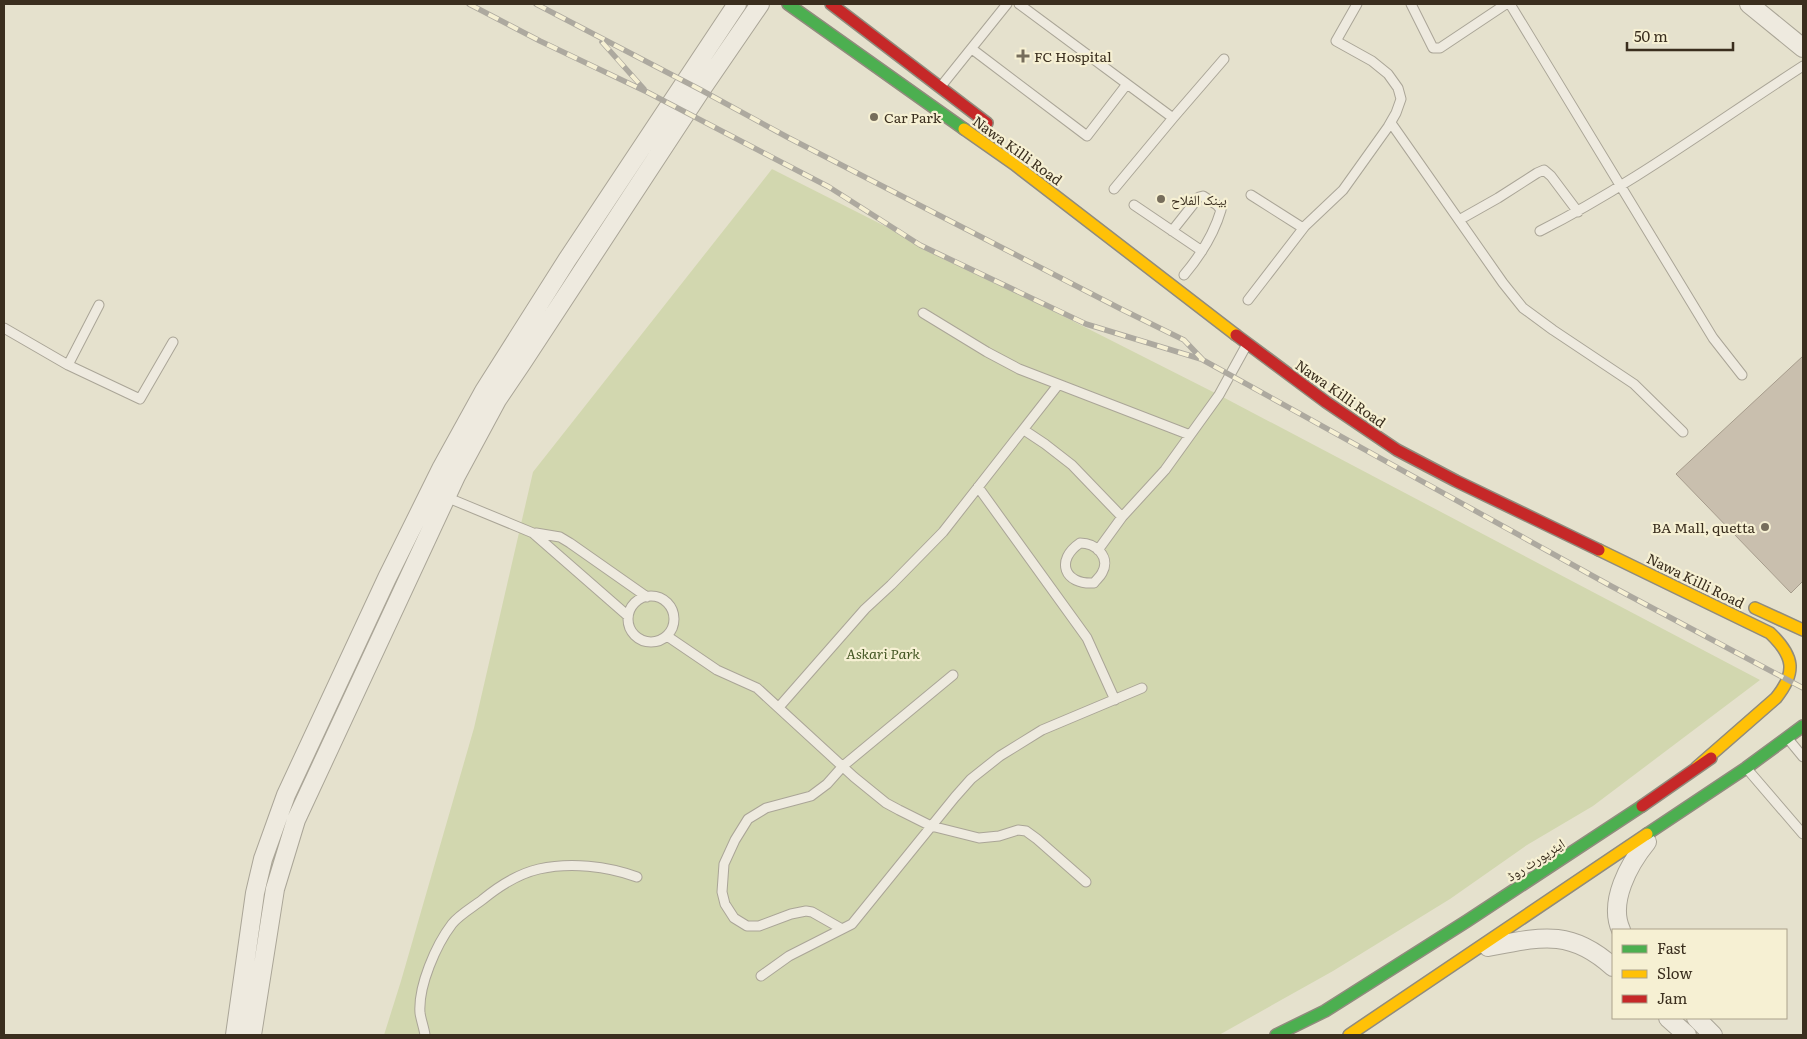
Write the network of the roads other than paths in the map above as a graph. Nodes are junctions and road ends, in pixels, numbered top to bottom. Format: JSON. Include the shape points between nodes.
{"nodes":[{"id":1,"x":737,"y":4,"type":"edge"},
{"id":2,"x":760,"y":4,"type":"edge"},
{"id":3,"x":788,"y":4,"type":"edge"},
{"id":4,"x":831,"y":4,"type":"edge"},
{"id":5,"x":1007,"y":4,"type":"edge"},
{"id":6,"x":1019,"y":4,"type":"edge"},
{"id":7,"x":1357,"y":4,"type":"edge"},
{"id":8,"x":1411,"y":4,"type":"edge"},
{"id":9,"x":1506,"y":4,"type":"edge"},
{"id":10,"x":1510,"y":4,"type":"edge"},
{"id":11,"x":1753,"y":5,"type":"edge"},
{"id":12,"x":1803,"y":48,"type":"edge"},
{"id":13,"x":972,"y":49,"type":"junction"},
{"id":14,"x":1224,"y":59,"type":"dead end"},
{"id":15,"x":1803,"y":66,"type":"edge"},
{"id":16,"x":1128,"y":84,"type":"junction"},
{"id":17,"x":940,"y":87,"type":"junction"},
{"id":18,"x":1173,"y":118,"type":"junction"},
{"id":19,"x":1391,"y":123,"type":"junction"},
{"id":20,"x":996,"y":130,"type":"dead end"},
{"id":21,"x":1621,"y":185,"type":"junction"},
{"id":22,"x":1114,"y":189,"type":"dead end"},
{"id":23,"x":1251,"y":195,"type":"dead end"},
{"id":24,"x":1134,"y":204,"type":"dead end"},
{"id":25,"x":1578,"y":212,"type":"junction"},
{"id":26,"x":1459,"y":220,"type":"junction"},
{"id":27,"x":1303,"y":228,"type":"junction"},
{"id":28,"x":1540,"y":231,"type":"dead end"},
{"id":29,"x":1172,"y":232,"type":"junction"},
{"id":30,"x":1202,"y":251,"type":"junction"},
{"id":31,"x":1184,"y":275,"type":"dead end"},
{"id":32,"x":1248,"y":300,"type":"dead end"},
{"id":33,"x":100,"y":305,"type":"dead end"},
{"id":34,"x":924,"y":313,"type":"dead end"},
{"id":35,"x":4,"y":328,"type":"edge"},
{"id":36,"x":173,"y":342,"type":"dead end"},
{"id":37,"x":1248,"y":344,"type":"junction"},
{"id":38,"x":68,"y":365,"type":"junction"},
{"id":39,"x":1742,"y":375,"type":"dead end"},
{"id":40,"x":1058,"y":385,"type":"junction"},
{"id":41,"x":1024,"y":430,"type":"junction"},
{"id":42,"x":1683,"y":432,"type":"dead end"},
{"id":43,"x":1190,"y":435,"type":"junction"},
{"id":44,"x":978,"y":486,"type":"junction"},
{"id":45,"x":446,"y":497,"type":"junction"},
{"id":46,"x":1122,"y":517,"type":"junction"},
{"id":47,"x":533,"y":533,"type":"junction"},
{"id":48,"x":1098,"y":550,"type":"junction"},
{"id":49,"x":646,"y":597,"type":"junction"},
{"id":50,"x":1749,"y":605,"type":"dead end"},
{"id":51,"x":628,"y":616,"type":"junction"},
{"id":52,"x":1803,"y":630,"type":"edge"},
{"id":53,"x":667,"y":636,"type":"junction"},
{"id":54,"x":953,"y":675,"type":"dead end"},
{"id":55,"x":1142,"y":688,"type":"dead end"},
{"id":56,"x":1115,"y":700,"type":"junction"},
{"id":57,"x":779,"y":707,"type":"junction"},
{"id":58,"x":1770,"y":718,"type":"dead end"},
{"id":59,"x":1803,"y":726,"type":"edge"},
{"id":60,"x":1788,"y":738,"type":"junction"},
{"id":61,"x":1803,"y":757,"type":"edge"},
{"id":62,"x":843,"y":766,"type":"junction"},
{"id":63,"x":1697,"y":767,"type":"junction"},
{"id":64,"x":1746,"y":768,"type":"junction"},
{"id":65,"x":1661,"y":824,"type":"junction"},
{"id":66,"x":931,"y":826,"type":"junction"},
{"id":67,"x":1803,"y":834,"type":"edge"},
{"id":68,"x":637,"y":877,"type":"dead end"},
{"id":69,"x":1086,"y":882,"type":"dead end"},
{"id":70,"x":842,"y":929,"type":"junction"},
{"id":71,"x":1621,"y":929,"type":"edge"},
{"id":72,"x":1476,"y":949,"type":"junction"},
{"id":73,"x":1612,"y":966,"type":"edge"},
{"id":74,"x":761,"y":976,"type":"dead end"},
{"id":75,"x":1325,"y":1011,"type":"junction"},
{"id":76,"x":1669,"y":1019,"type":"edge"},
{"id":77,"x":1697,"y":1019,"type":"edge"},
{"id":78,"x":235,"y":1035,"type":"edge"},
{"id":79,"x":252,"y":1035,"type":"edge"},
{"id":80,"x":425,"y":1035,"type":"edge"},
{"id":81,"x":1276,"y":1035,"type":"edge"},
{"id":82,"x":1297,"y":1035,"type":"edge"},
{"id":83,"x":1349,"y":1035,"type":"edge"},
{"id":84,"x":1687,"y":1035,"type":"edge"},
{"id":85,"x":1713,"y":1035,"type":"edge"}],
"edges":[{"from":1,"to":78,"type":"street","via":[[484,391],[387,578],[286,795],[263,859],[255,893]]},
{"from":2,"to":45,"type":"street","via":[[507,385]]},
{"from":3,"to":37,"type":"main road","name":"Nawa Killi Road","via":[[1014,164]]},
{"from":4,"to":17,"type":"main road","name":"Nawa Killi Road"},
{"from":5,"to":13,"type":"lane"},
{"from":6,"to":16,"type":"lane"},
{"from":7,"to":19,"type":"lane","via":[[1336,41],[1372,61],[1388,74],[1398,88],[1401,99]]},
{"from":8,"to":9,"type":"lane","via":[[1432,48],[1440,48]]},
{"from":10,"to":21,"type":"lane"},
{"from":11,"to":12,"type":"street"},
{"from":13,"to":16,"type":"lane","via":[[1087,136]]},
{"from":13,"to":17,"type":"lane"},
{"from":14,"to":18,"type":"lane"},
{"from":15,"to":21,"type":"lane"},
{"from":16,"to":18,"type":"lane"},
{"from":17,"to":20,"type":"main road","name":"Nawa Killi Road"},
{"from":18,"to":22,"type":"lane"},
{"from":19,"to":26,"type":"lane"},
{"from":19,"to":27,"type":"lane","via":[[1343,190]]},
{"from":21,"to":25,"type":"lane"},
{"from":21,"to":39,"type":"lane","via":[[1713,338]]},
{"from":23,"to":27,"type":"lane"},
{"from":24,"to":29,"type":"lane"},
{"from":25,"to":26,"type":"lane","via":[[1544,170]]},
{"from":25,"to":28,"type":"lane"},
{"from":26,"to":42,"type":"lane","via":[[1523,308],[1634,384]]},
{"from":27,"to":32,"type":"lane"},
{"from":29,"to":30,"type":"lane"},
{"from":29,"to":30,"type":"lane","via":[[1199,197],[1217,205],[1221,210],[1219,218]]},
{"from":30,"to":31,"type":"lane"},
{"from":33,"to":38,"type":"lane"},
{"from":34,"to":40,"type":"lane","via":[[993,356]]},
{"from":35,"to":38,"type":"lane"},
{"from":36,"to":38,"type":"lane","via":[[140,399]]},
{"from":37,"to":43,"type":"lane","via":[[1219,395]]},
{"from":37,"to":63,"type":"main road","name":"Nawa Killi Road","via":[[1397,450],[1770,633],[1780,641],[1790,672],[1785,687]]},
{"from":40,"to":41,"type":"lane"},
{"from":40,"to":43,"type":"lane"},
{"from":41,"to":44,"type":"lane"},
{"from":41,"to":46,"type":"lane","via":[[1072,465]]},
{"from":43,"to":46,"type":"lane","via":[[1165,470]]},
{"from":44,"to":56,"type":"lane","via":[[1087,638]]},
{"from":44,"to":57,"type":"lane","via":[[943,532],[865,610]]},
{"from":45,"to":47,"type":"lane"},
{"from":45,"to":79,"type":"street","via":[[296,820],[275,889]]},
{"from":46,"to":48,"type":"lane"},
{"from":47,"to":49,"type":"lane","via":[[570,543]]},
{"from":47,"to":51,"type":"lane"},
{"from":48,"to":48,"type":"lane","via":[[1103,559],[1102,574],[1094,583],[1073,580],[1065,567],[1073,548],[1080,543],[1088,543]]},
{"from":49,"to":51,"type":"lane","via":[[632,607]]},
{"from":49,"to":53,"type":"lane","via":[[660,597],[674,612],[674,622]]},
{"from":50,"to":52,"type":"main road","name":"Nawa Killi Road"},
{"from":51,"to":53,"type":"lane","via":[[629,627],[643,641],[654,643]]},
{"from":53,"to":57,"type":"lane","via":[[717,670],[757,688]]},
{"from":54,"to":62,"type":"lane"},
{"from":55,"to":56,"type":"lane"},
{"from":56,"to":66,"type":"lane","via":[[1042,730],[1000,756],[971,779]]},
{"from":57,"to":62,"type":"lane"},
{"from":58,"to":63,"type":"main road","name":"ایئرپورٹ روڈ"},
{"from":59,"to":60,"type":"main road"},
{"from":60,"to":61,"type":"lane"},
{"from":60,"to":64,"type":"main road"},
{"from":62,"to":66,"type":"lane","via":[[886,803]]},
{"from":62,"to":70,"type":"lane","via":[[811,796],[766,808],[748,819],[724,864],[722,892],[734,918],[747,926],[759,926],[806,911]]},
{"from":63,"to":75,"type":"main road","name":"ایئرپورٹ روڈ","via":[[1621,820]]},
{"from":64,"to":65,"type":"main road"},
{"from":64,"to":67,"type":"lane"},
{"from":65,"to":71,"type":"street","via":[[1625,875],[1619,894]]},
{"from":65,"to":72,"type":"main road"},
{"from":66,"to":69,"type":"lane","via":[[979,838],[1026,831]]},
{"from":66,"to":70,"type":"lane","via":[[859,916]]},
{"from":68,"to":80,"type":"lane","via":[[594,866],[539,869],[514,877],[495,890],[453,922],[438,945],[429,967],[420,1011]]},
{"from":70,"to":74,"type":"lane","via":[[789,956]]},
{"from":72,"to":73,"type":"street","via":[[1553,938],[1573,941],[1590,949]]},
{"from":72,"to":83,"type":"main road"},
{"from":75,"to":81,"type":"main road","name":"ایئرپورٹ روڈ"},
{"from":75,"to":82,"type":"main road"},
{"from":76,"to":84,"type":"street"},
{"from":77,"to":85,"type":"street"}]}
